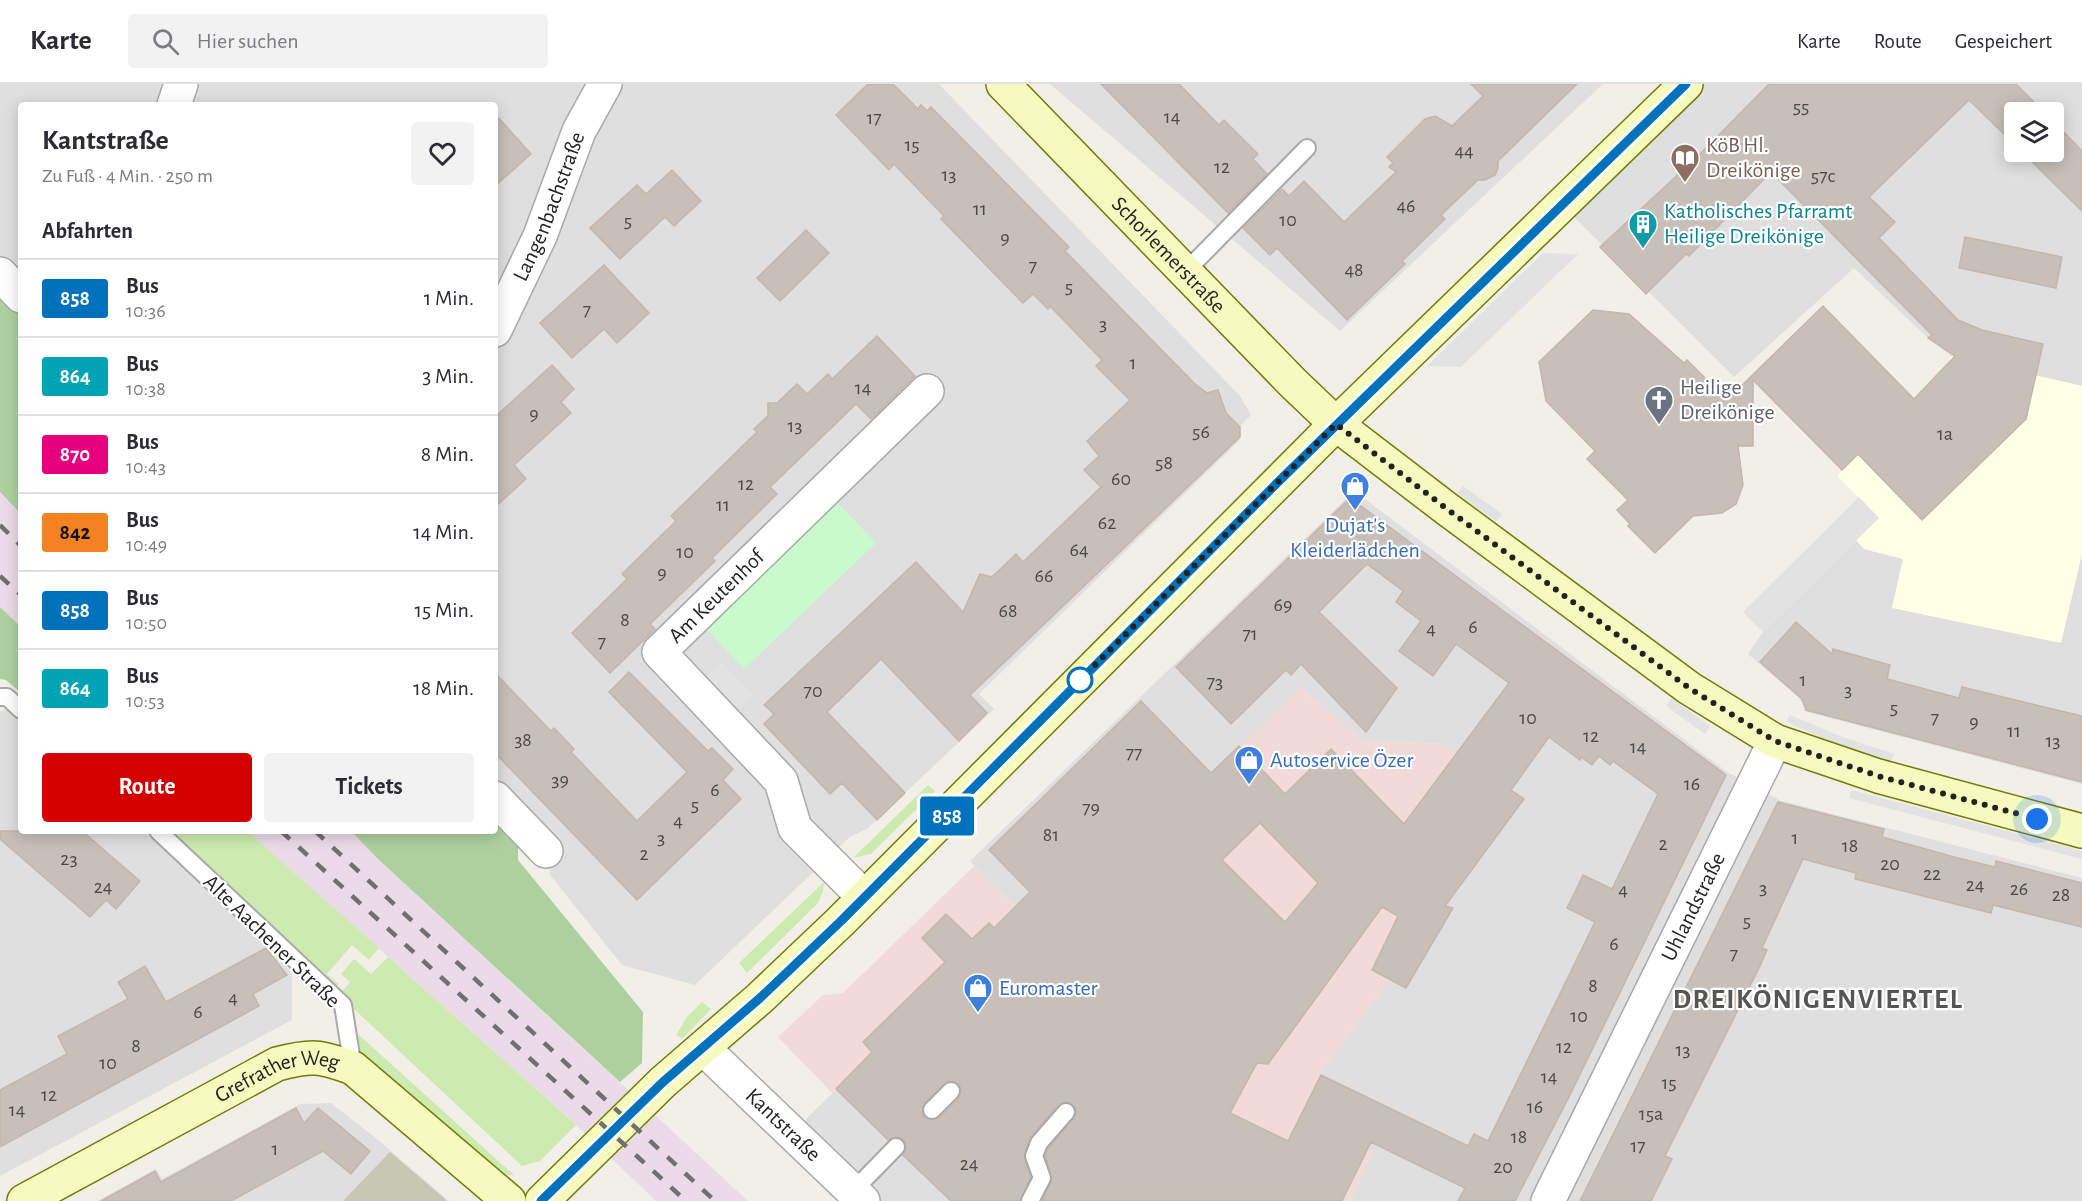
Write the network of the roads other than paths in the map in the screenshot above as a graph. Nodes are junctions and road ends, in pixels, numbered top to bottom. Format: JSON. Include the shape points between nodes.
{"nodes":[{"id":1,"x":181,"y":84,"type":"edge"},
{"id":2,"x":605,"y":84,"type":"edge"},
{"id":3,"x":1003,"y":84,"type":"edge"},
{"id":4,"x":1686,"y":84,"type":"edge"},
{"id":5,"x":175,"y":102,"type":"edge"},
{"id":6,"x":1307,"y":148,"type":"dead end"},
{"id":7,"x":1186,"y":271,"type":"junction"},
{"id":8,"x":0,"y":274,"type":"edge"},
{"id":9,"x":18,"y":293,"type":"edge"},
{"id":10,"x":498,"y":324,"type":"edge"},
{"id":11,"x":927,"y":391,"type":"dead end"},
{"id":12,"x":1336,"y":424,"type":"junction"},
{"id":13,"x":0,"y":697,"type":"edge"},
{"id":14,"x":18,"y":707,"type":"edge"},
{"id":15,"x":1775,"y":741,"type":"junction"},
{"id":16,"x":498,"y":801,"type":"edge"},
{"id":17,"x":2082,"y":831,"type":"edge"},
{"id":18,"x":161,"y":834,"type":"edge"},
{"id":19,"x":546,"y":851,"type":"dead end"},
{"id":20,"x":864,"y":897,"type":"junction"},
{"id":21,"x":703,"y":1048,"type":"junction"},
{"id":22,"x":353,"y":1068,"type":"junction"},
{"id":23,"x":951,"y":1091,"type":"dead end"},
{"id":24,"x":932,"y":1110,"type":"dead end"},
{"id":25,"x":1066,"y":1112,"type":"dead end"},
{"id":26,"x":896,"y":1147,"type":"dead end"},
{"id":27,"x":858,"y":1196,"type":"edge"},
{"id":28,"x":24,"y":1201,"type":"edge"},
{"id":29,"x":509,"y":1201,"type":"edge"},
{"id":30,"x":542,"y":1201,"type":"edge"},
{"id":31,"x":1030,"y":1201,"type":"edge"},
{"id":32,"x":1548,"y":1201,"type":"edge"}],
"edges":[{"from":1,"to":5,"type":"street"},
{"from":2,"to":10,"type":"street","name":"Langenbachstraße","via":[[579,131],[540,236]]},
{"from":3,"to":7,"type":"main road","name":"Schorlemerstraße"},
{"from":4,"to":12,"type":"main road"},
{"from":6,"to":7,"type":"lane"},
{"from":7,"to":12,"type":"main road","name":"Schorlemerstraße"},
{"from":8,"to":9,"type":"street"},
{"from":11,"to":20,"type":"street","name":"Am Keutenhof","via":[[659,652],[781,781],[795,828]]},
{"from":12,"to":15,"type":"main road","name":"Schorlemerstraße","via":[[1689,688]]},
{"from":12,"to":20,"type":"main road"},
{"from":13,"to":14,"type":"lane","via":[[7,697]]},
{"from":15,"to":17,"type":"main road","name":"Schorlemerstraße","via":[[1878,776]]},
{"from":15,"to":32,"type":"street","name":"Uhlandstraße"},
{"from":16,"to":19,"type":"street"},
{"from":18,"to":22,"type":"lane","name":"Alte Aachener Straße","via":[[343,1005]]},
{"from":20,"to":21,"type":"main road"},
{"from":21,"to":27,"type":"street","name":"Kantstraße"},
{"from":21,"to":30,"type":"main road"},
{"from":22,"to":28,"type":"main road","name":"Grefrather Weg","via":[[325,1058],[300,1058],[277,1064]]},
{"from":22,"to":29,"type":"main road","name":"Grefrather Weg"},
{"from":23,"to":24,"type":"lane"},
{"from":25,"to":31,"type":"lane","via":[[1039,1143],[1034,1156],[1042,1178]]},
{"from":26,"to":27,"type":"lane"}]}
